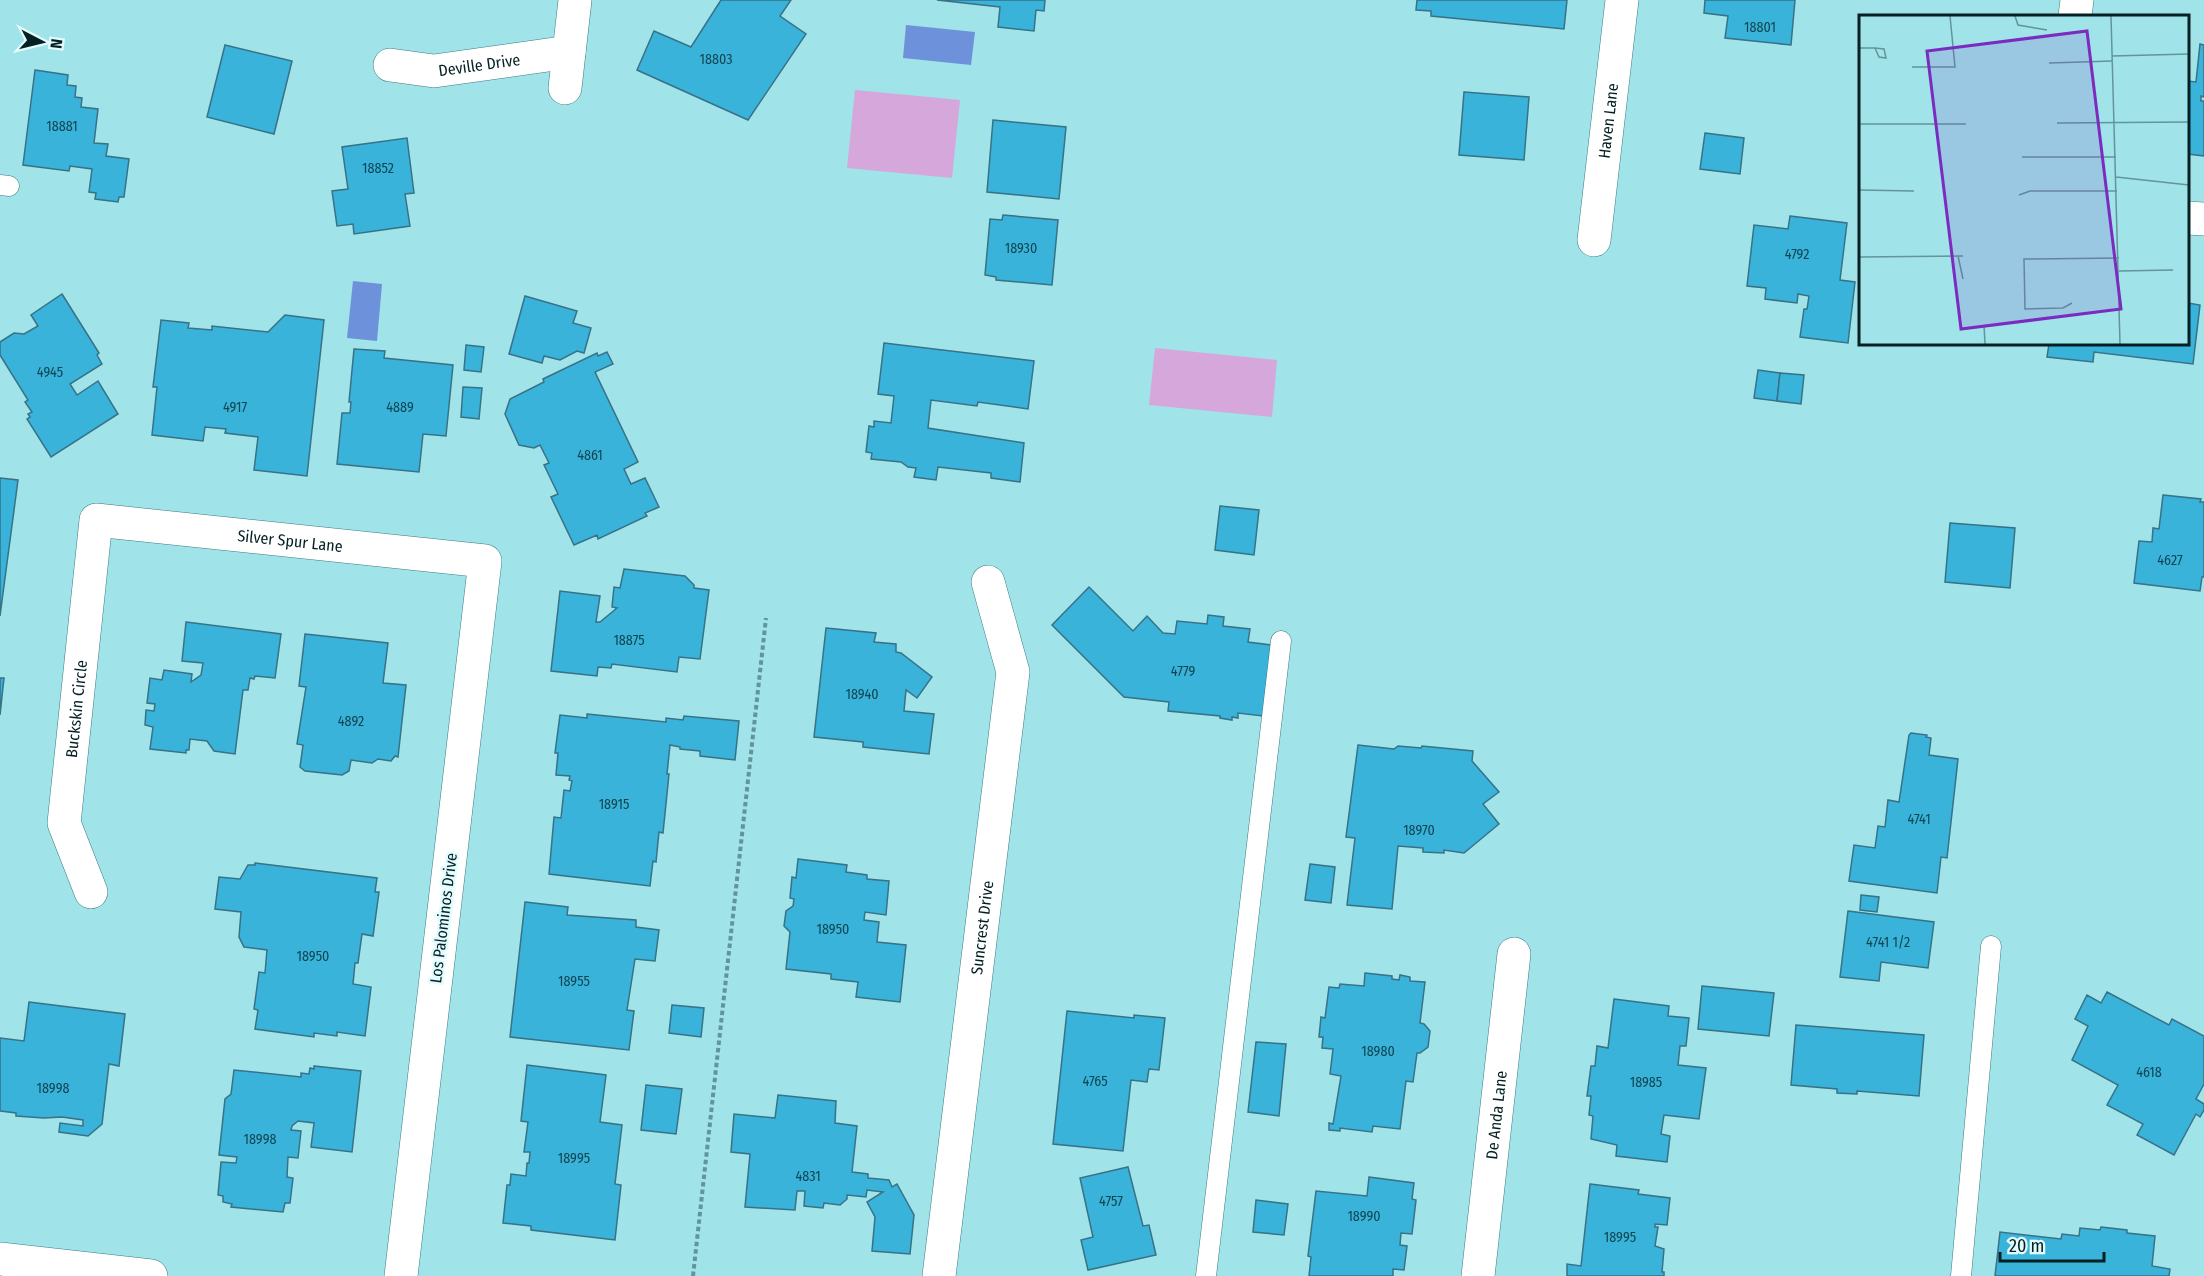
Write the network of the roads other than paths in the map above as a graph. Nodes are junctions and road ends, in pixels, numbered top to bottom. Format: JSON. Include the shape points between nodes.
{"nodes":[{"id":1,"x":575,"y":0,"type":"edge"},
{"id":2,"x":1622,"y":0,"type":"edge"},
{"id":3,"x":2077,"y":0,"type":"edge"},
{"id":4,"x":2075,"y":15,"type":"edge"},
{"id":5,"x":569,"y":52,"type":"junction"},
{"id":6,"x":390,"y":65,"type":"dead end"},
{"id":7,"x":565,"y":88,"type":"dead end"},
{"id":8,"x":2189,"y":218,"type":"edge"},
{"id":9,"x":2204,"y":219,"type":"edge"},
{"id":10,"x":1593,"y":240,"type":"dead end"},
{"id":11,"x":96,"y":520,"type":"joint"},
{"id":12,"x":485,"y":561,"type":"joint"},
{"id":13,"x":988,"y":582,"type":"dead end"},
{"id":14,"x":1281,"y":641,"type":"dead end"},
{"id":15,"x":91,"y":892,"type":"dead end"},
{"id":16,"x":1991,"y":946,"type":"dead end"},
{"id":17,"x":1514,"y":954,"type":"dead end"},
{"id":18,"x":0,"y":1259,"type":"edge"},
{"id":19,"x":151,"y":1276,"type":"edge"},
{"id":20,"x":401,"y":1276,"type":"edge"},
{"id":21,"x":939,"y":1276,"type":"edge"},
{"id":22,"x":1206,"y":1276,"type":"edge"},
{"id":23,"x":1478,"y":1276,"type":"edge"},
{"id":24,"x":1960,"y":1276,"type":"edge"}],
"edges":[{"from":1,"to":5,"type":"street"},
{"from":2,"to":10,"type":"street","name":"Haven Lane"},
{"from":3,"to":4,"type":"street"},
{"from":5,"to":6,"type":"street","name":"Deville Drive","via":[[434,71]]},
{"from":5,"to":7,"type":"street"},
{"from":8,"to":9,"type":"street"},
{"from":11,"to":12,"type":"street","name":"Silver Spur Lane"},
{"from":11,"to":15,"type":"street","name":"Buckskin Circle","via":[[63,823]]},
{"from":12,"to":20,"type":"street","name":"Los Palominos Drive"},
{"from":13,"to":21,"type":"street","name":"Suncrest Drive","via":[[1012,672]]},
{"from":14,"to":22,"type":"lane"},
{"from":16,"to":24,"type":"lane"},
{"from":17,"to":23,"type":"street","name":"De Anda Lane"},
{"from":18,"to":19,"type":"street"}]}
